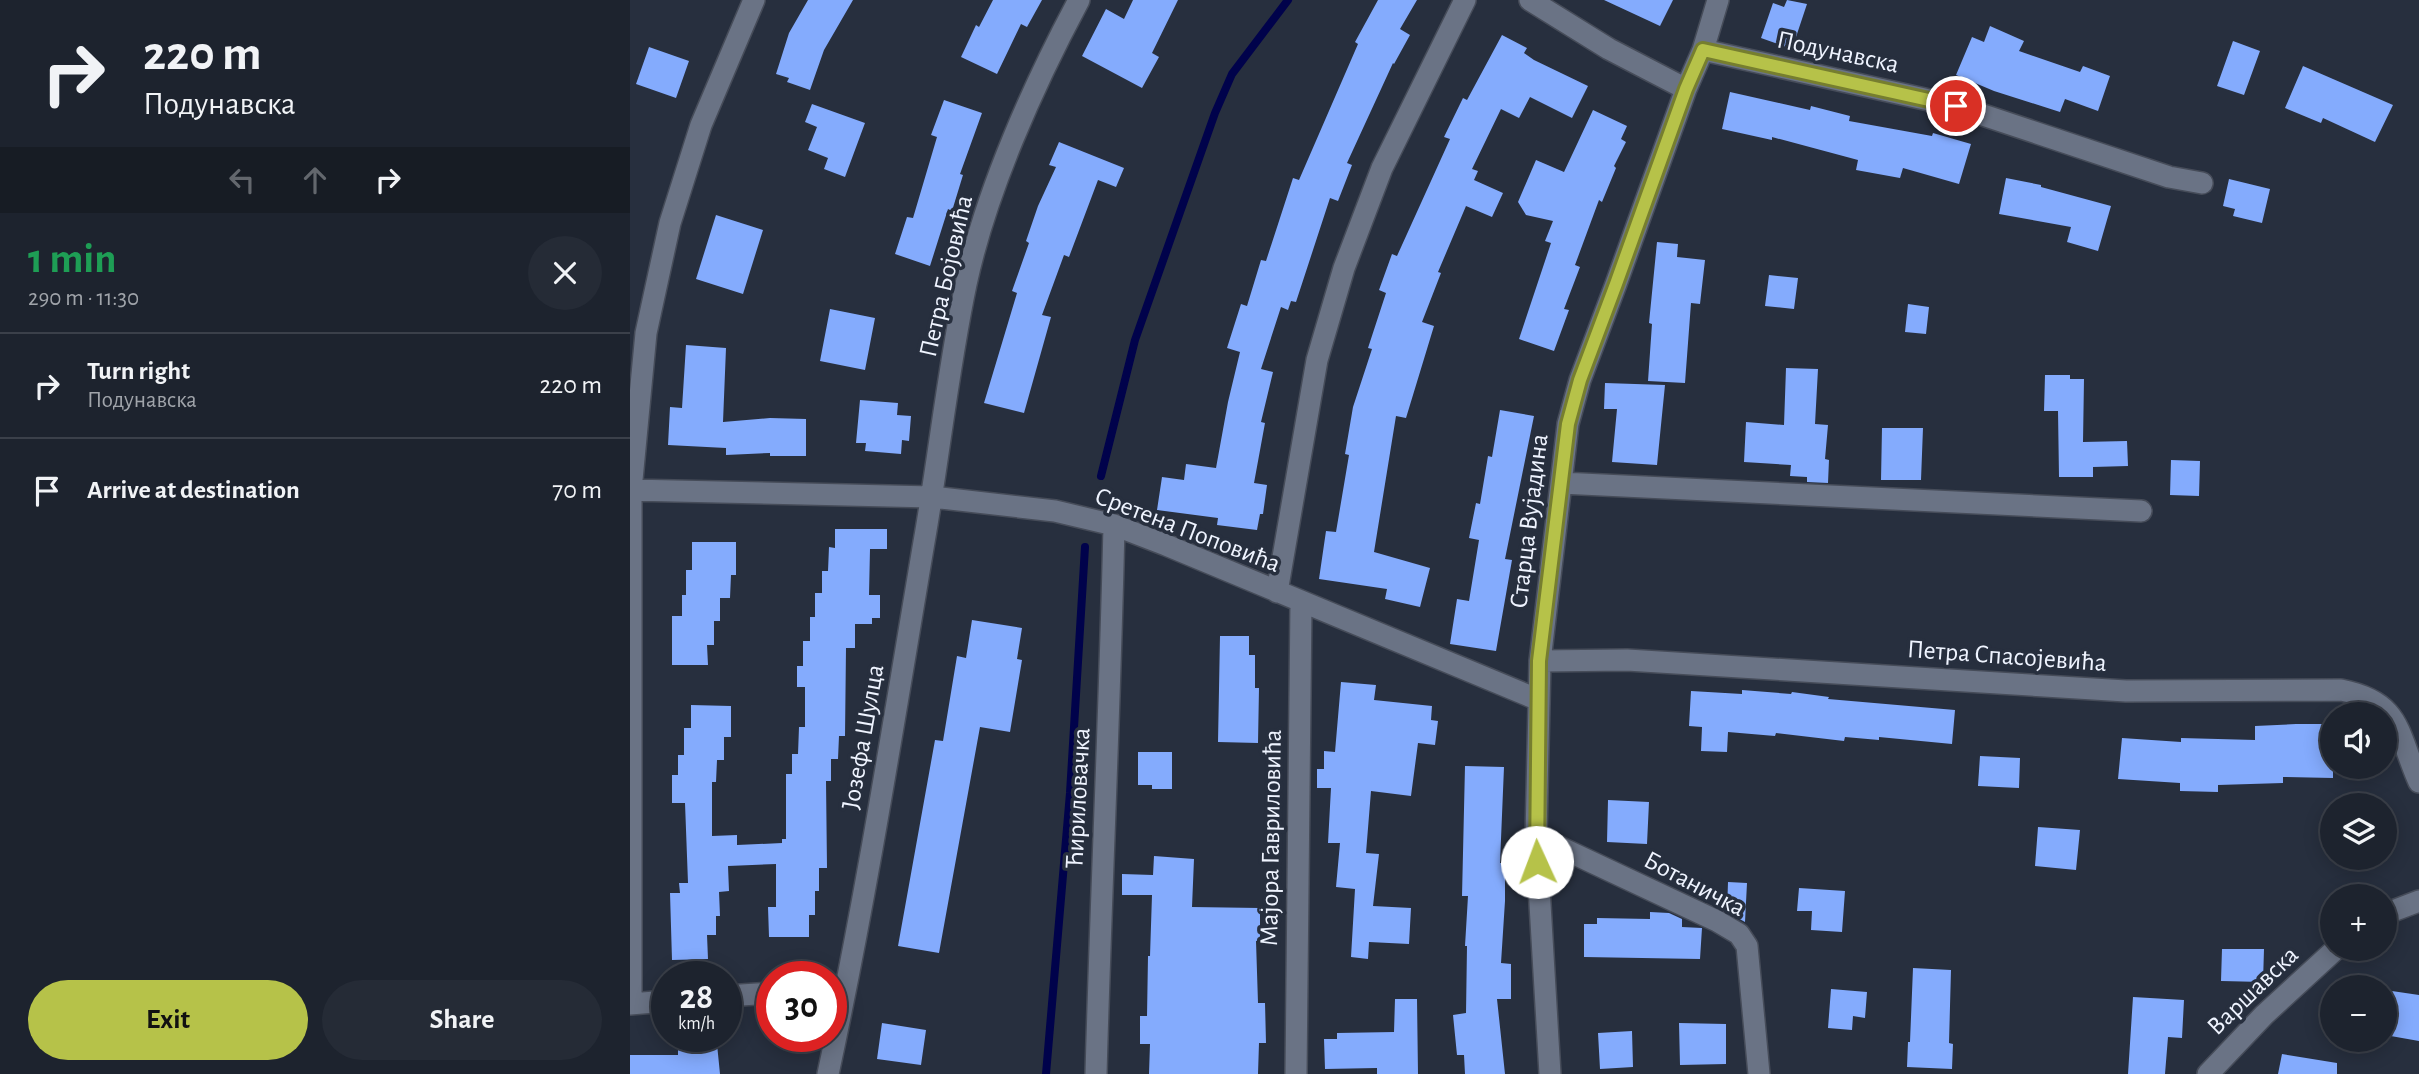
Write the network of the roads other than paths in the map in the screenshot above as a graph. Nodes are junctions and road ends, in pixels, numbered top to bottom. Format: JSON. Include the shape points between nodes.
{"nodes":[{"id":1,"x":754,"y":0,"type":"edge"},
{"id":2,"x":1079,"y":0,"type":"edge"},
{"id":3,"x":1465,"y":0,"type":"edge"},
{"id":4,"x":1530,"y":0,"type":"edge"},
{"id":5,"x":1718,"y":0,"type":"edge"},
{"id":6,"x":1703,"y":50,"type":"junction"},
{"id":7,"x":1686,"y":89,"type":"junction"},
{"id":8,"x":2202,"y":183,"type":"dead end"},
{"id":9,"x":1560,"y":483,"type":"junction"},
{"id":10,"x":630,"y":490,"type":"edge"},
{"id":11,"x":932,"y":497,"type":"junction"},
{"id":12,"x":2141,"y":512,"type":"dead end"},
{"id":13,"x":1114,"y":525,"type":"junction"},
{"id":14,"x":1277,"y":592,"type":"junction"},
{"id":15,"x":1301,"y":602,"type":"junction"},
{"id":16,"x":1539,"y":661,"type":"junction"},
{"id":17,"x":1539,"y":699,"type":"junction"},
{"id":18,"x":2419,"y":782,"type":"edge"},
{"id":19,"x":1536,"y":836,"type":"junction"},
{"id":20,"x":2419,"y":901,"type":"edge"},
{"id":21,"x":2397,"y":909,"type":"edge"},
{"id":22,"x":844,"y":961,"type":"edge"},
{"id":23,"x":2323,"y":961,"type":"edge"},
{"id":24,"x":651,"y":1002,"type":"edge"},
{"id":25,"x":630,"y":1004,"type":"edge"},
{"id":26,"x":831,"y":1052,"type":"edge"},
{"id":27,"x":828,"y":1074,"type":"edge"},
{"id":28,"x":1096,"y":1074,"type":"edge"},
{"id":29,"x":1296,"y":1074,"type":"edge"},
{"id":30,"x":1549,"y":1074,"type":"edge"},
{"id":31,"x":1759,"y":1074,"type":"edge"},
{"id":32,"x":2208,"y":1074,"type":"edge"}],
"edges":[{"from":1,"to":10,"type":"street","via":[[701,125],[670,223],[646,333]]},
{"from":2,"to":11,"type":"street","name":"Петра Бојовића","via":[[1024,115],[987,207],[966,283]]},
{"from":3,"to":14,"type":"street","via":[[1382,168],[1344,268],[1317,360]]},
{"from":4,"to":7,"type":"street"},
{"from":5,"to":6,"type":"street","name":"Старца Вујадина"},
{"from":6,"to":7,"type":"street","name":"Старца Вујадина"},
{"from":6,"to":8,"type":"street","name":"Подунавска","via":[[1956,106],[2169,177]]},
{"from":7,"to":9,"type":"street","name":"Старца Вујадина","via":[[1580,380]]},
{"from":9,"to":12,"type":"street"},
{"from":9,"to":16,"type":"street","name":"Старца Вујадина"},
{"from":10,"to":11,"type":"street","name":"Сретена Поповића"},
{"from":10,"to":25,"type":"street"},
{"from":11,"to":13,"type":"street","name":"Сретена Поповића","via":[[1055,511]]},
{"from":11,"to":22,"type":"street","name":"Јозефа Шулца"},
{"from":13,"to":14,"type":"street","name":"Сретена Поповића"},
{"from":13,"to":28,"type":"street","name":"Ћириловачка"},
{"from":14,"to":15,"type":"street","name":"Сретена Поповића"},
{"from":15,"to":17,"type":"street","name":"Сретена Поповића"},
{"from":15,"to":29,"type":"street","name":"Мајора Гавриловића"},
{"from":16,"to":17,"type":"street","name":"Старца Вујадина"},
{"from":16,"to":18,"type":"street","name":"Петра Спасојевића","via":[[1627,660],[2126,691],[2340,690],[2362,694],[2390,714]]},
{"from":17,"to":19,"type":"street","name":"Старца Вујадина"},
{"from":19,"to":30,"type":"street","name":"Старца Вујадина"},
{"from":19,"to":31,"type":"street","name":"Ботаничка","via":[[1739,934],[1749,958]]},
{"from":20,"to":21,"type":"street"},
{"from":23,"to":32,"type":"street","name":"Варшавска"},
{"from":24,"to":25,"type":"street"},
{"from":26,"to":27,"type":"street","name":"Јозефа Шулца"}]}
